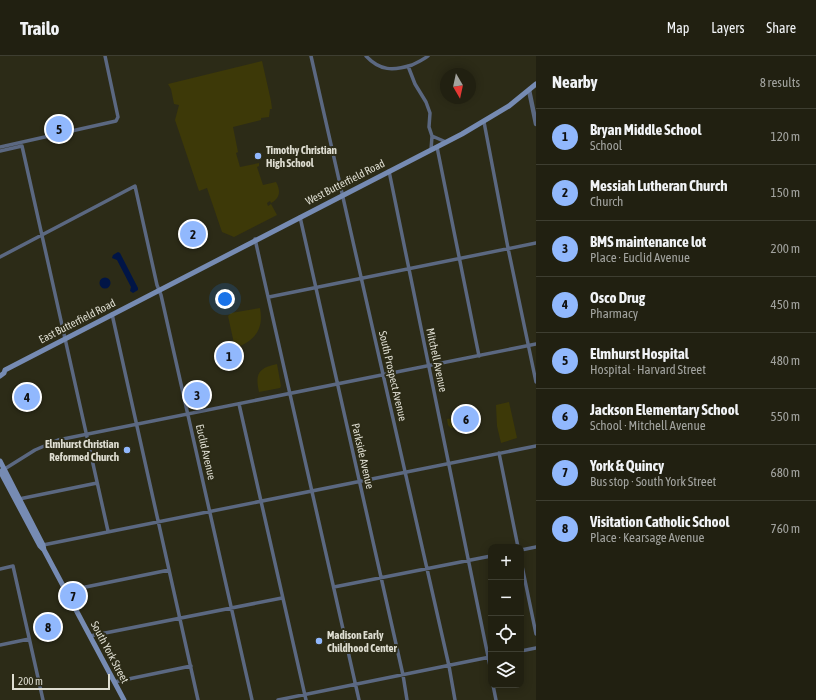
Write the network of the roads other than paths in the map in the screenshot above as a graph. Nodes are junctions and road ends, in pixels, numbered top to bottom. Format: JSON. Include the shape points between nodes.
{"nodes":[{"id":1,"x":105,"y":56,"type":"edge"},
{"id":2,"x":311,"y":56,"type":"edge"},
{"id":3,"x":366,"y":56,"type":"edge"},
{"id":4,"x":428,"y":56,"type":"edge"},
{"id":5,"x":408,"y":66,"type":"junction"},
{"id":6,"x":536,"y":84,"type":"edge"},
{"id":7,"x":529,"y":90,"type":"junction"},
{"id":8,"x":484,"y":122,"type":"junction"},
{"id":9,"x":536,"y":124,"type":"edge"},
{"id":10,"x":432,"y":136,"type":"junction"},
{"id":11,"x":446,"y":142,"type":"junction"},
{"id":12,"x":0,"y":147,"type":"edge"},
{"id":13,"x":437,"y":147,"type":"junction"},
{"id":14,"x":431,"y":150,"type":"junction"},
{"id":15,"x":0,"y":151,"type":"edge"},
{"id":16,"x":389,"y":171,"type":"junction"},
{"id":17,"x":343,"y":194,"type":"junction"},
{"id":18,"x":300,"y":217,"type":"junction"},
{"id":19,"x":42,"y":235,"type":"junction"},
{"id":20,"x":256,"y":239,"type":"junction"},
{"id":21,"x":536,"y":243,"type":"edge"},
{"id":22,"x":508,"y":248,"type":"junction"},
{"id":23,"x":0,"y":257,"type":"edge"},
{"id":24,"x":460,"y":258,"type":"junction"},
{"id":25,"x":408,"y":269,"type":"junction"},
{"id":26,"x":362,"y":278,"type":"junction"},
{"id":27,"x":316,"y":287,"type":"junction"},
{"id":28,"x":158,"y":290,"type":"junction"},
{"id":29,"x":269,"y":297,"type":"junction"},
{"id":30,"x":112,"y":314,"type":"junction"},
{"id":31,"x":65,"y":339,"type":"junction"},
{"id":32,"x":536,"y":344,"type":"edge"},
{"id":33,"x":529,"y":346,"type":"junction"},
{"id":34,"x":479,"y":356,"type":"junction"},
{"id":35,"x":429,"y":366,"type":"junction"},
{"id":36,"x":2,"y":369,"type":"edge"},
{"id":37,"x":384,"y":375,"type":"junction"},
{"id":38,"x":0,"y":376,"type":"edge"},
{"id":39,"x":536,"y":382,"type":"edge"},
{"id":40,"x":338,"y":384,"type":"junction"},
{"id":41,"x":290,"y":394,"type":"junction"},
{"id":42,"x":239,"y":404,"type":"junction"},
{"id":43,"x":188,"y":414,"type":"junction"},
{"id":44,"x":137,"y":425,"type":"junction"},
{"id":45,"x":86,"y":435,"type":"junction"},
{"id":46,"x":536,"y":446,"type":"edge"},
{"id":47,"x":499,"y":453,"type":"junction"},
{"id":48,"x":0,"y":461,"type":"edge"},
{"id":49,"x":449,"y":463,"type":"junction"},
{"id":50,"x":1,"y":471,"type":"edge"},
{"id":51,"x":406,"y":472,"type":"junction"},
{"id":52,"x":359,"y":481,"type":"junction"},
{"id":53,"x":97,"y":484,"type":"junction"},
{"id":54,"x":312,"y":491,"type":"junction"},
{"id":55,"x":18,"y":499,"type":"junction"},
{"id":56,"x":260,"y":501,"type":"junction"},
{"id":57,"x":210,"y":511,"type":"junction"},
{"id":58,"x":158,"y":521,"type":"junction"},
{"id":59,"x":108,"y":531,"type":"junction"},
{"id":60,"x":517,"y":544,"type":"edge"},
{"id":61,"x":536,"y":547,"type":"edge"},
{"id":62,"x":43,"y":548,"type":"junction"},
{"id":63,"x":524,"y":549,"type":"edge"},
{"id":64,"x":488,"y":557,"type":"edge"},
{"id":65,"x":468,"y":560,"type":"junction"},
{"id":66,"x":0,"y":569,"type":"edge"},
{"id":67,"x":427,"y":569,"type":"junction"},
{"id":68,"x":169,"y":570,"type":"junction"},
{"id":69,"x":524,"y":576,"type":"edge"},
{"id":70,"x":381,"y":578,"type":"junction"},
{"id":71,"x":334,"y":587,"type":"junction"},
{"id":72,"x":66,"y":591,"type":"junction"},
{"id":73,"x":282,"y":598,"type":"junction"},
{"id":74,"x":231,"y":608,"type":"junction"},
{"id":75,"x":180,"y":618,"type":"junction"},
{"id":76,"x":536,"y":634,"type":"edge"},
{"id":77,"x":90,"y":636,"type":"junction"},
{"id":78,"x":29,"y":639,"type":"junction"},
{"id":79,"x":0,"y":645,"type":"edge"},
{"id":80,"x":536,"y":648,"type":"edge"},
{"id":81,"x":524,"y":650,"type":"edge"},
{"id":82,"x":489,"y":652,"type":"edge"},
{"id":83,"x":488,"y":657,"type":"edge"},
{"id":84,"x":191,"y":666,"type":"junction"},
{"id":85,"x":449,"y":666,"type":"junction"},
{"id":86,"x":403,"y":675,"type":"junction"},
{"id":87,"x":114,"y":682,"type":"junction"},
{"id":88,"x":356,"y":684,"type":"junction"},
{"id":89,"x":494,"y":688,"type":"edge"},
{"id":90,"x":305,"y":695,"type":"junction"},
{"id":91,"x":43,"y":700,"type":"edge"},
{"id":92,"x":124,"y":700,"type":"edge"},
{"id":93,"x":198,"y":700,"type":"edge"},
{"id":94,"x":252,"y":700,"type":"edge"},
{"id":95,"x":278,"y":700,"type":"edge"},
{"id":96,"x":306,"y":700,"type":"edge"},
{"id":97,"x":359,"y":700,"type":"edge"},
{"id":98,"x":407,"y":700,"type":"edge"},
{"id":99,"x":455,"y":700,"type":"edge"},
{"id":100,"x":496,"y":700,"type":"edge"}],
"edges":[{"from":1,"to":12,"type":"street","via":[[117,119]]},
{"from":2,"to":17,"type":"street","name":"South Prospect Avenue"},
{"from":3,"to":5,"type":"street","via":[[372,63],[391,70]]},
{"from":4,"to":5,"type":"street"},
{"from":5,"to":10,"type":"street","via":[[428,107]]},
{"from":6,"to":7,"type":"main road","name":"West Butterfield Road"},
{"from":7,"to":8,"type":"main road","name":"West Butterfield Road"},
{"from":7,"to":9,"type":"street"},
{"from":8,"to":11,"type":"main road","name":"West Butterfield Road"},
{"from":8,"to":22,"type":"street"},
{"from":10,"to":11,"type":"street"},
{"from":10,"to":14,"type":"street"},
{"from":11,"to":13,"type":"main road","name":"West Butterfield Road"},
{"from":13,"to":14,"type":"main road","name":"West Butterfield Road"},
{"from":13,"to":24,"type":"street"},
{"from":14,"to":16,"type":"main road","name":"West Butterfield Road"},
{"from":15,"to":19,"type":"street","via":[[22,146]]},
{"from":16,"to":17,"type":"main road","name":"West Butterfield Road"},
{"from":16,"to":25,"type":"street","name":"Mitchell Avenue"},
{"from":17,"to":18,"type":"main road","name":"West Butterfield Road"},
{"from":17,"to":26,"type":"street","name":"South Prospect Avenue"},
{"from":18,"to":20,"type":"main road","name":"West Butterfield Road"},
{"from":18,"to":27,"type":"street","name":"Parkside Avenue"},
{"from":19,"to":23,"type":"street"},
{"from":19,"to":28,"type":"street","name":"Euclid Avenue","via":[[135,186]]},
{"from":19,"to":31,"type":"street"},
{"from":20,"to":28,"type":"main road","name":"West Butterfield Road"},
{"from":20,"to":29,"type":"street"},
{"from":21,"to":22,"type":"street"},
{"from":22,"to":24,"type":"street"},
{"from":22,"to":33,"type":"street"},
{"from":24,"to":25,"type":"street"},
{"from":24,"to":34,"type":"street"},
{"from":25,"to":26,"type":"street"},
{"from":25,"to":35,"type":"street","name":"Mitchell Avenue"},
{"from":26,"to":27,"type":"street"},
{"from":26,"to":37,"type":"street","name":"South Prospect Avenue"},
{"from":27,"to":29,"type":"street"},
{"from":27,"to":40,"type":"street","name":"Parkside Avenue"},
{"from":28,"to":30,"type":"main road","name":"East Butterfield Road"},
{"from":28,"to":43,"type":"street","name":"Euclid Avenue"},
{"from":29,"to":41,"type":"street"},
{"from":30,"to":31,"type":"main road","name":"East Butterfield Road"},
{"from":30,"to":44,"type":"street"},
{"from":31,"to":36,"type":"main road","name":"East Butterfield Road"},
{"from":31,"to":45,"type":"street"},
{"from":32,"to":33,"type":"street"},
{"from":33,"to":34,"type":"street"},
{"from":33,"to":39,"type":"street"},
{"from":34,"to":35,"type":"street"},
{"from":35,"to":37,"type":"street"},
{"from":35,"to":49,"type":"street","name":"Mitchell Avenue"},
{"from":36,"to":38,"type":"main road","name":"East Butterfield Road","via":[[4,373]]},
{"from":37,"to":40,"type":"street"},
{"from":37,"to":51,"type":"street","name":"South Prospect Avenue"},
{"from":40,"to":41,"type":"street"},
{"from":40,"to":52,"type":"street","name":"Parkside Avenue"},
{"from":41,"to":42,"type":"street"},
{"from":41,"to":54,"type":"street"},
{"from":42,"to":43,"type":"street"},
{"from":42,"to":56,"type":"street"},
{"from":43,"to":44,"type":"street"},
{"from":43,"to":57,"type":"street","name":"Euclid Avenue"},
{"from":44,"to":45,"type":"street"},
{"from":44,"to":58,"type":"street"},
{"from":45,"to":50,"type":"street","via":[[43,445]]},
{"from":45,"to":53,"type":"street"},
{"from":46,"to":47,"type":"street"},
{"from":47,"to":49,"type":"street"},
{"from":47,"to":60,"type":"street"},
{"from":48,"to":50,"type":"main road","name":"South York Street"},
{"from":49,"to":51,"type":"street"},
{"from":49,"to":65,"type":"street","name":"Mitchell Avenue"},
{"from":50,"to":55,"type":"main road","name":"South York Street"},
{"from":50,"to":62,"type":"main road","name":"South York Street","via":[[36,540]]},
{"from":51,"to":52,"type":"street"},
{"from":51,"to":67,"type":"street","name":"South Prospect Avenue"},
{"from":52,"to":54,"type":"street"},
{"from":52,"to":70,"type":"street","name":"Parkside Avenue"},
{"from":53,"to":55,"type":"street"},
{"from":53,"to":59,"type":"street"},
{"from":54,"to":56,"type":"street"},
{"from":54,"to":71,"type":"street"},
{"from":55,"to":62,"type":"main road","name":"South York Street"},
{"from":56,"to":57,"type":"street"},
{"from":56,"to":73,"type":"street"},
{"from":57,"to":58,"type":"street"},
{"from":57,"to":74,"type":"street","name":"Euclid Avenue"},
{"from":58,"to":59,"type":"street"},
{"from":58,"to":68,"type":"street"},
{"from":59,"to":62,"type":"street"},
{"from":61,"to":63,"type":"street"},
{"from":62,"to":72,"type":"main road","name":"South York Street"},
{"from":64,"to":65,"type":"street"},
{"from":65,"to":67,"type":"street"},
{"from":65,"to":82,"type":"street","name":"Mitchell Avenue"},
{"from":66,"to":78,"type":"street","via":[[13,566]]},
{"from":67,"to":70,"type":"street"},
{"from":67,"to":85,"type":"street","name":"South Prospect Avenue"},
{"from":68,"to":72,"type":"street"},
{"from":68,"to":75,"type":"street"},
{"from":69,"to":76,"type":"street"},
{"from":70,"to":71,"type":"street"},
{"from":70,"to":86,"type":"street","name":"Parkside Avenue"},
{"from":71,"to":88,"type":"street"},
{"from":72,"to":77,"type":"main road","name":"South York Street"},
{"from":73,"to":74,"type":"street"},
{"from":73,"to":90,"type":"street"},
{"from":74,"to":75,"type":"street"},
{"from":74,"to":94,"type":"street","name":"Euclid Avenue"},
{"from":75,"to":77,"type":"street"},
{"from":75,"to":84,"type":"street"},
{"from":77,"to":87,"type":"main road","name":"South York Street"},
{"from":78,"to":79,"type":"street"},
{"from":78,"to":91,"type":"street"},
{"from":80,"to":81,"type":"street"},
{"from":83,"to":85,"type":"street"},
{"from":84,"to":87,"type":"street"},
{"from":84,"to":93,"type":"street"},
{"from":85,"to":86,"type":"street"},
{"from":85,"to":99,"type":"street","name":"South Prospect Avenue"},
{"from":86,"to":88,"type":"street"},
{"from":86,"to":98,"type":"street","name":"Parkside Avenue"},
{"from":87,"to":92,"type":"main road","name":"South York Street"},
{"from":88,"to":90,"type":"street"},
{"from":88,"to":97,"type":"street"},
{"from":89,"to":100,"type":"street"},
{"from":90,"to":95,"type":"street"},
{"from":90,"to":96,"type":"street"}]}
